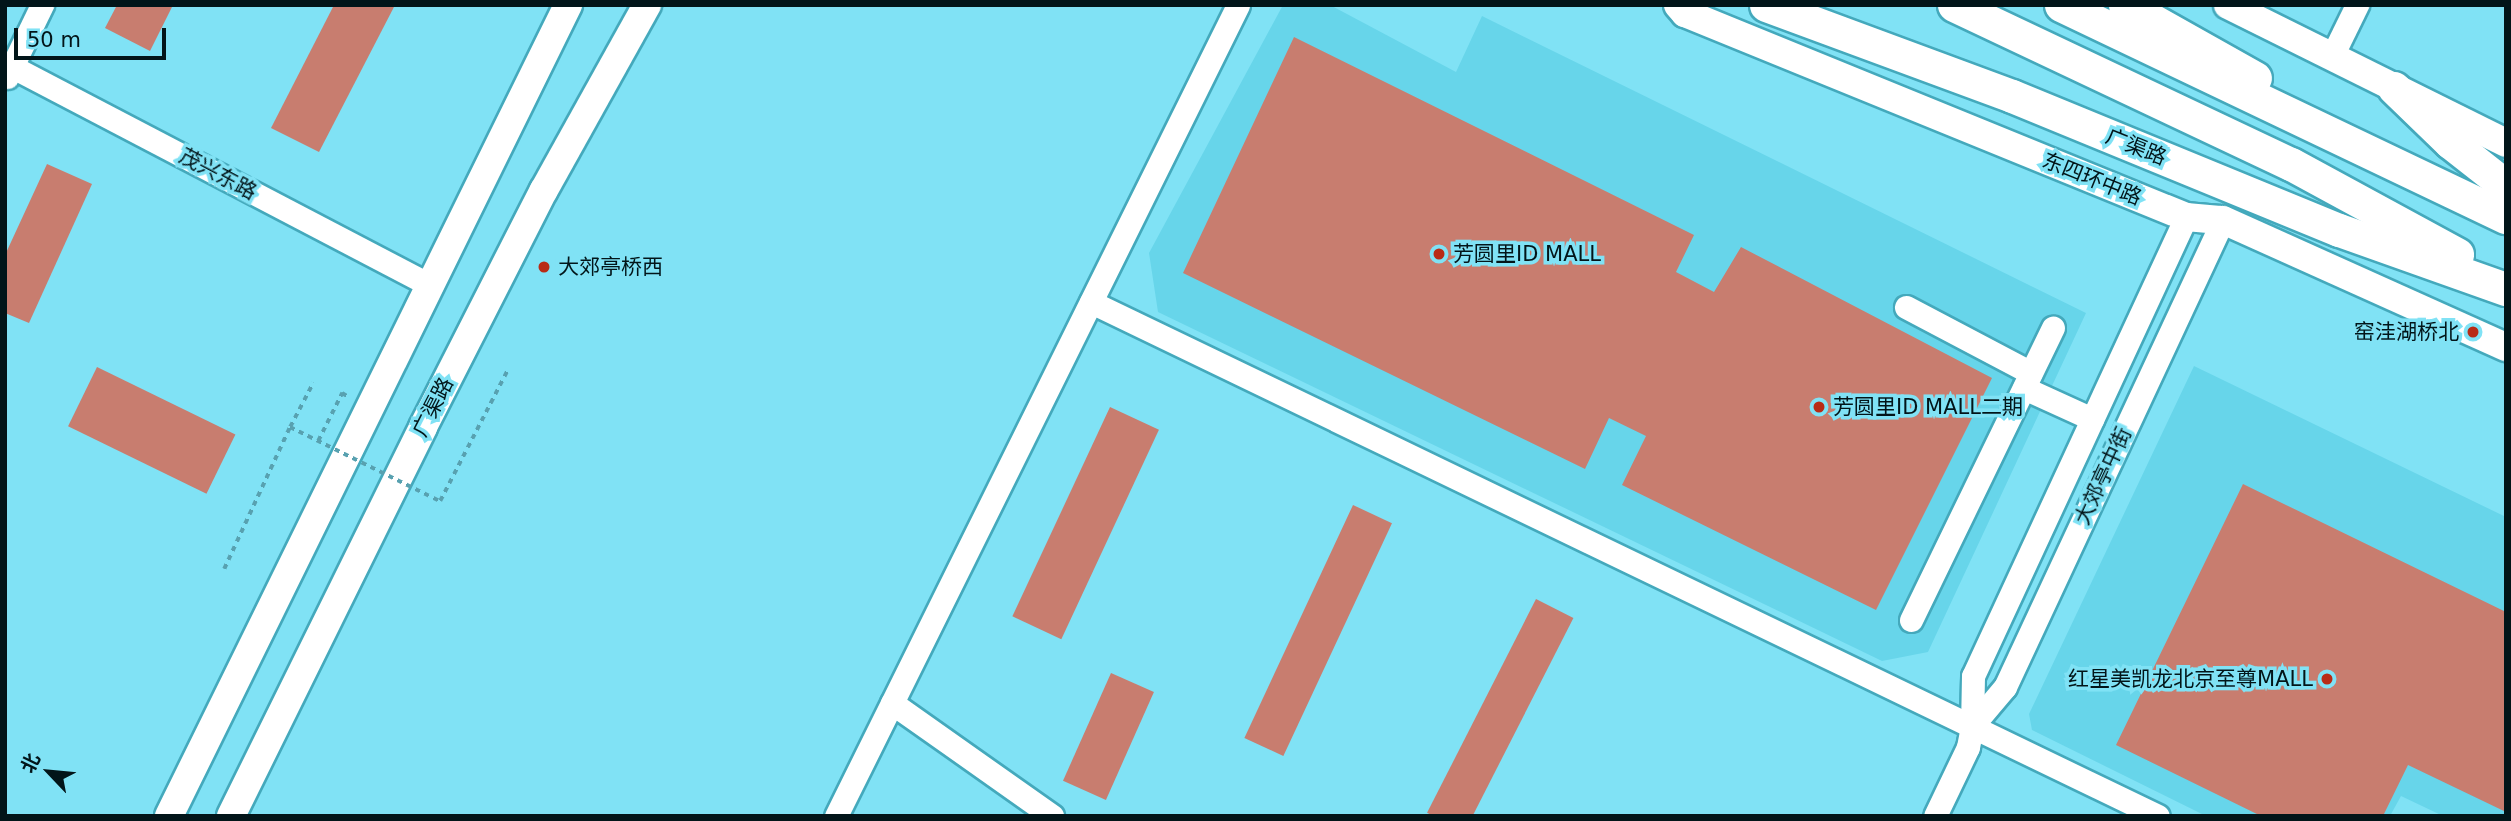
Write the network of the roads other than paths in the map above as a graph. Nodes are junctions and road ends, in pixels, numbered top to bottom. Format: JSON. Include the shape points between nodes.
{"nodes":[{"id":1,"x":42,"y":5,"type":"edge"},
{"id":2,"x":568,"y":5,"type":"edge"},
{"id":3,"x":647,"y":5,"type":"edge"},
{"id":4,"x":1238,"y":5,"type":"edge"},
{"id":5,"x":1678,"y":5,"type":"edge"},
{"id":6,"x":1766,"y":5,"type":"edge"},
{"id":7,"x":1954,"y":5,"type":"edge"},
{"id":8,"x":2061,"y":5,"type":"edge"},
{"id":9,"x":2125,"y":5,"type":"edge"},
{"id":10,"x":2228,"y":5,"type":"edge"},
{"id":11,"x":2357,"y":5,"type":"edge"},
{"id":12,"x":2332,"y":56,"type":"junction"},
{"id":13,"x":8,"y":70,"type":"edge"},
{"id":14,"x":2394,"y":88,"type":"junction"},
{"id":15,"x":2506,"y":143,"type":"edge"},
{"id":16,"x":2378,"y":156,"type":"junction"},
{"id":17,"x":2506,"y":186,"type":"edge"},
{"id":18,"x":2186,"y":217,"type":"junction"},
{"id":19,"x":2506,"y":217,"type":"edge"},
{"id":20,"x":2223,"y":220,"type":"junction"},
{"id":21,"x":2506,"y":281,"type":"edge"},
{"id":22,"x":431,"y":286,"type":"junction"},
{"id":23,"x":2506,"y":289,"type":"edge"},
{"id":24,"x":1091,"y":302,"type":"junction"},
{"id":25,"x":1906,"y":307,"type":"dead end"},
{"id":26,"x":2053,"y":328,"type":"dead end"},
{"id":27,"x":2506,"y":347,"type":"edge"},
{"id":28,"x":2028,"y":380,"type":"junction"},
{"id":29,"x":2092,"y":419,"type":"junction"},
{"id":30,"x":1912,"y":620,"type":"dead end"},
{"id":31,"x":892,"y":703,"type":"junction"},
{"id":32,"x":1972,"y":726,"type":"junction"},
{"id":33,"x":169,"y":816,"type":"edge"},
{"id":34,"x":231,"y":816,"type":"edge"},
{"id":35,"x":836,"y":816,"type":"edge"},
{"id":36,"x":1052,"y":816,"type":"edge"},
{"id":37,"x":1935,"y":816,"type":"edge"},
{"id":38,"x":2158,"y":816,"type":"edge"}],
"edges":[{"from":1,"to":13,"type":"street"},
{"from":2,"to":22,"type":"main road"},
{"from":3,"to":34,"type":"main road","name":"广渠路","via":[[544,190]]},
{"from":4,"to":24,"type":"street"},
{"from":5,"to":18,"type":"main road","name":"东四环中路","via":[[1685,13]]},
{"from":6,"to":23,"type":"highway","name":"广渠路","via":[[2012,96],[2339,230]]},
{"from":7,"to":21,"type":"highway","via":[[2291,164]]},
{"from":8,"to":16,"type":"highway"},
{"from":9,"to":16,"type":"highway","via":[[2206,46]]},
{"from":10,"to":12,"type":"main road"},
{"from":11,"to":12,"type":"street"},
{"from":12,"to":14,"type":"main road"},
{"from":13,"to":22,"type":"street","name":"茂兴东路"},
{"from":14,"to":15,"type":"main road"},
{"from":14,"to":17,"type":"highway","via":[[2450,142]]},
{"from":16,"to":19,"type":"highway"},
{"from":18,"to":20,"type":"main road","name":"东四环中路"},
{"from":18,"to":29,"type":"street","name":"大郊亭中街"},
{"from":20,"to":27,"type":"main road","name":"东四环中路"},
{"from":20,"to":32,"type":"street","name":"大郊亭中街","via":[[2005,687]]},
{"from":22,"to":33,"type":"main road"},
{"from":24,"to":31,"type":"street"},
{"from":24,"to":32,"type":"street"},
{"from":25,"to":28,"type":"street"},
{"from":26,"to":28,"type":"street"},
{"from":28,"to":29,"type":"street"},
{"from":28,"to":30,"type":"street"},
{"from":29,"to":32,"type":"street","name":"大郊亭中街","via":[[1973,676]]},
{"from":31,"to":35,"type":"street"},
{"from":31,"to":36,"type":"street"},
{"from":32,"to":37,"type":"street","name":"大郊亭中街","via":[[1968,747]]},
{"from":32,"to":38,"type":"street"}]}
